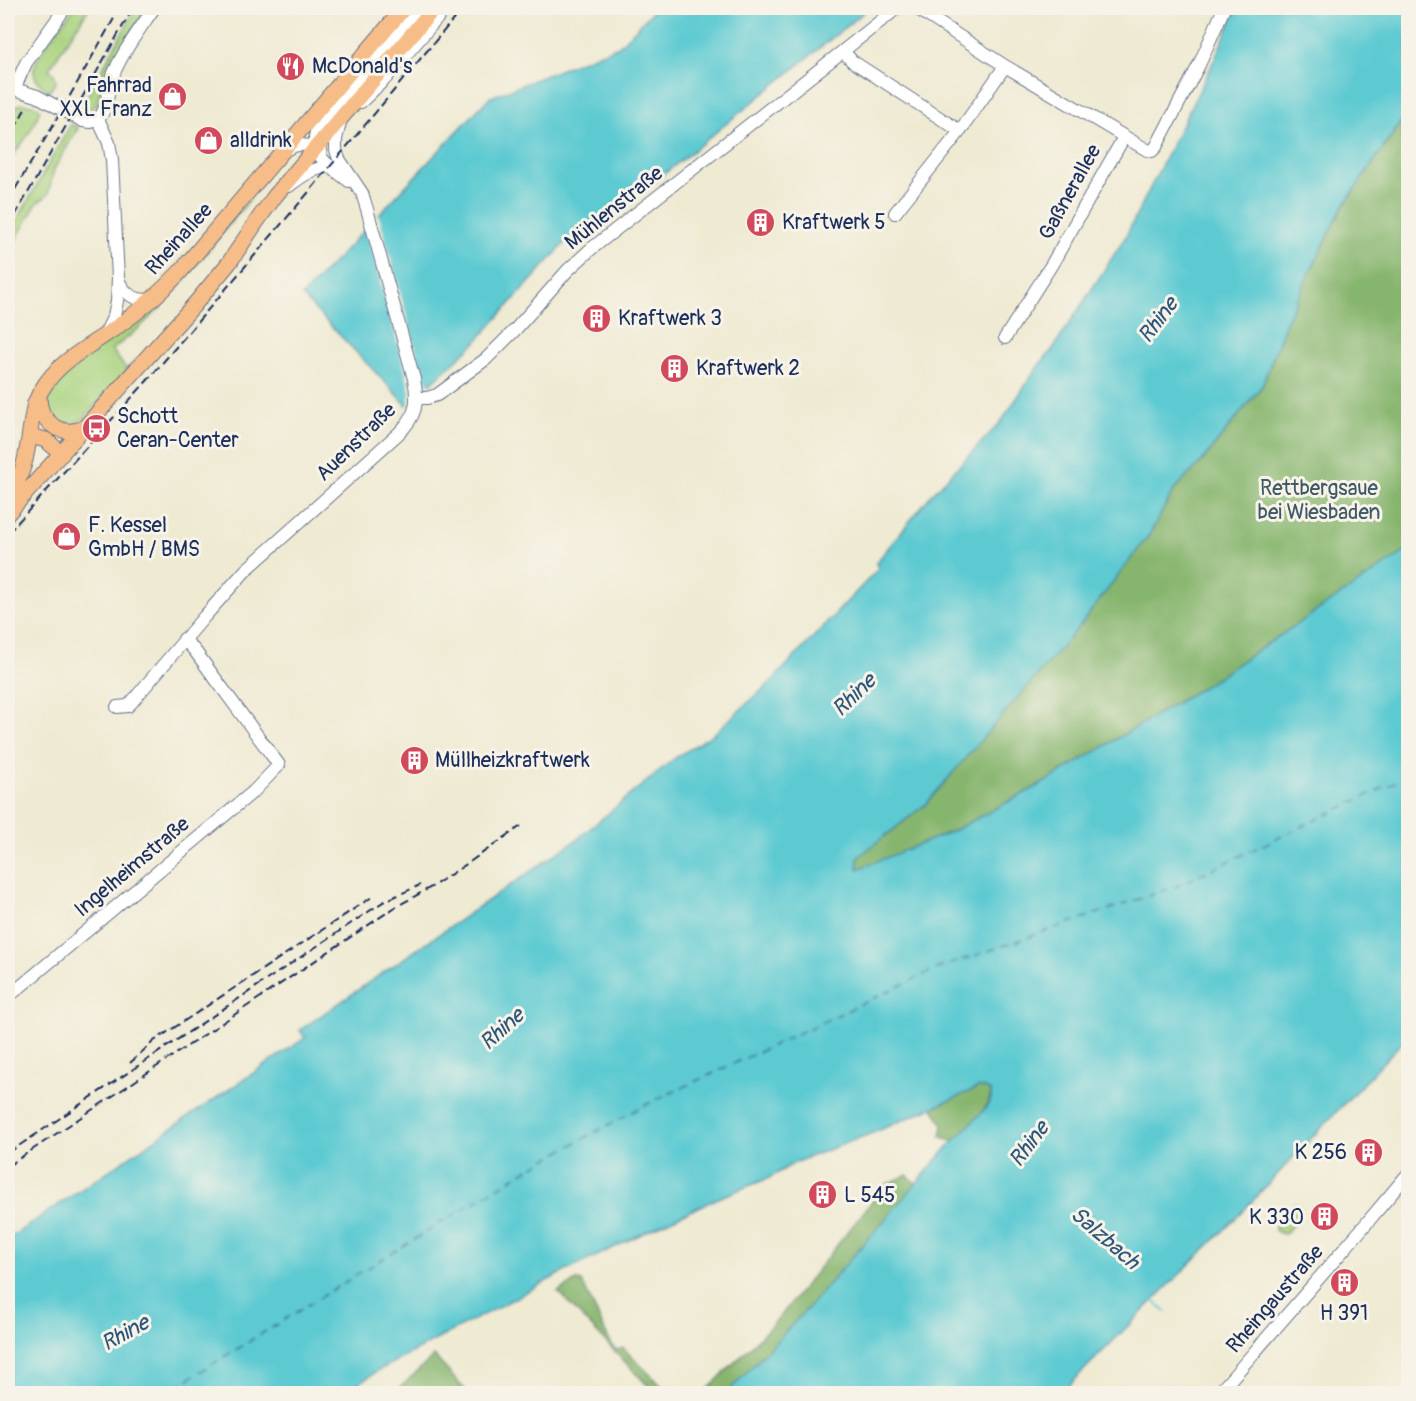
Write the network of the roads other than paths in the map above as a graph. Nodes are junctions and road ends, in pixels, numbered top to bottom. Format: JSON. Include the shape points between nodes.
{"nodes":[{"id":1,"x":64,"y":8,"type":"edge"},
{"id":2,"x":154,"y":8,"type":"edge"},
{"id":3,"x":404,"y":8,"type":"edge"},
{"id":4,"x":420,"y":8,"type":"edge"},
{"id":5,"x":434,"y":8,"type":"edge"},
{"id":6,"x":446,"y":8,"type":"edge"},
{"id":7,"x":897,"y":8,"type":"edge"},
{"id":8,"x":916,"y":8,"type":"edge"},
{"id":9,"x":1224,"y":8,"type":"edge"},
{"id":10,"x":843,"y":51,"type":"junction"},
{"id":11,"x":1005,"y":66,"type":"junction"},
{"id":12,"x":11,"y":88,"type":"edge"},
{"id":13,"x":342,"y":116,"type":"junction"},
{"id":14,"x":98,"y":119,"type":"junction"},
{"id":15,"x":960,"y":131,"type":"junction"},
{"id":16,"x":1124,"y":137,"type":"junction"},
{"id":17,"x":316,"y":148,"type":"junction"},
{"id":18,"x":280,"y":154,"type":"junction"},
{"id":19,"x":331,"y":166,"type":"junction"},
{"id":20,"x":346,"y":169,"type":"junction"},
{"id":21,"x":357,"y":187,"type":"junction"},
{"id":22,"x":275,"y":196,"type":"junction"},
{"id":23,"x":895,"y":213,"type":"dead end"},
{"id":24,"x":118,"y":278,"type":"junction"},
{"id":25,"x":152,"y":299,"type":"junction"},
{"id":26,"x":103,"y":337,"type":"junction"},
{"id":27,"x":1005,"y":338,"type":"dead end"},
{"id":28,"x":39,"y":394,"type":"junction"},
{"id":29,"x":417,"y":398,"type":"junction"},
{"id":30,"x":84,"y":428,"type":"junction"},
{"id":31,"x":30,"y":436,"type":"junction"},
{"id":32,"x":62,"y":454,"type":"junction"},
{"id":33,"x":8,"y":498,"type":"edge"},
{"id":34,"x":8,"y":513,"type":"edge"},
{"id":35,"x":184,"y":639,"type":"junction"},
{"id":36,"x":117,"y":707,"type":"dead end"},
{"id":37,"x":8,"y":997,"type":"edge"},
{"id":38,"x":1408,"y":1174,"type":"edge"},
{"id":39,"x":1218,"y":1394,"type":"edge"}],
"edges":[{"from":1,"to":12,"type":"street"},
{"from":2,"to":14,"type":"street","via":[[116,70]]},
{"from":3,"to":18,"type":"main road","name":"Rheinallee"},
{"from":4,"to":17,"type":"street","via":[[316,132]]},
{"from":5,"to":13,"type":"main road"},
{"from":6,"to":13,"type":"street","via":[[376,89]]},
{"from":7,"to":10,"type":"street","name":"Mühlenstraße"},
{"from":8,"to":11,"type":"street"},
{"from":9,"to":16,"type":"street","name":"Gaßnerallee","via":[[1156,147],[1152,151]]},
{"from":10,"to":15,"type":"street","via":[[852,61]]},
{"from":10,"to":29,"type":"street","name":"Mühlenstraße","via":[[591,249],[492,353],[437,395]]},
{"from":11,"to":15,"type":"street"},
{"from":11,"to":16,"type":"street"},
{"from":12,"to":14,"type":"street","via":[[37,96],[83,121]]},
{"from":13,"to":17,"type":"main road"},
{"from":13,"to":20,"type":"street","name":"Auenstraße","via":[[335,148]]},
{"from":14,"to":24,"type":"street","via":[[112,160]]},
{"from":15,"to":23,"type":"street"},
{"from":16,"to":27,"type":"street","name":"Gaßnerallee"},
{"from":17,"to":18,"type":"street","via":[[296,144]]},
{"from":17,"to":19,"type":"street","name":"Auenstraße"},
{"from":17,"to":20,"type":"street","name":"Auenstraße"},
{"from":17,"to":22,"type":"main road"},
{"from":18,"to":25,"type":"main road","name":"Rheinallee","via":[[195,256]]},
{"from":19,"to":21,"type":"street","name":"Auenstraße"},
{"from":19,"to":22,"type":"street","via":[[310,171]]},
{"from":20,"to":21,"type":"street","name":"Auenstraße"},
{"from":21,"to":29,"type":"street","name":"Auenstraße","via":[[369,216]]},
{"from":22,"to":30,"type":"main road","via":[[218,277]]},
{"from":24,"to":25,"type":"street","via":[[132,297]]},
{"from":24,"to":26,"type":"street","via":[[116,312]]},
{"from":25,"to":26,"type":"main road","name":"Rheinallee"},
{"from":26,"to":28,"type":"main road","name":"Rheinallee","via":[[62,364]]},
{"from":28,"to":30,"type":"main road","via":[[41,412],[53,426],[71,432]]},
{"from":28,"to":31,"type":"main road","name":"Rheinallee"},
{"from":29,"to":35,"type":"street","name":"Auenstraße","via":[[411,418],[402,430],[246,570]]},
{"from":30,"to":32,"type":"main road"},
{"from":31,"to":32,"type":"main road","via":[[46,440]]},
{"from":31,"to":33,"type":"main road","name":"Rheinallee","via":[[21,474]]},
{"from":32,"to":34,"type":"main road"},
{"from":35,"to":36,"type":"street","name":"Auenstraße","via":[[131,704]]},
{"from":35,"to":37,"type":"street","name":"Ingelheimstraße","via":[[279,765],[254,791]]},
{"from":38,"to":39,"type":"street","name":"Rheingaustraße"}]}
